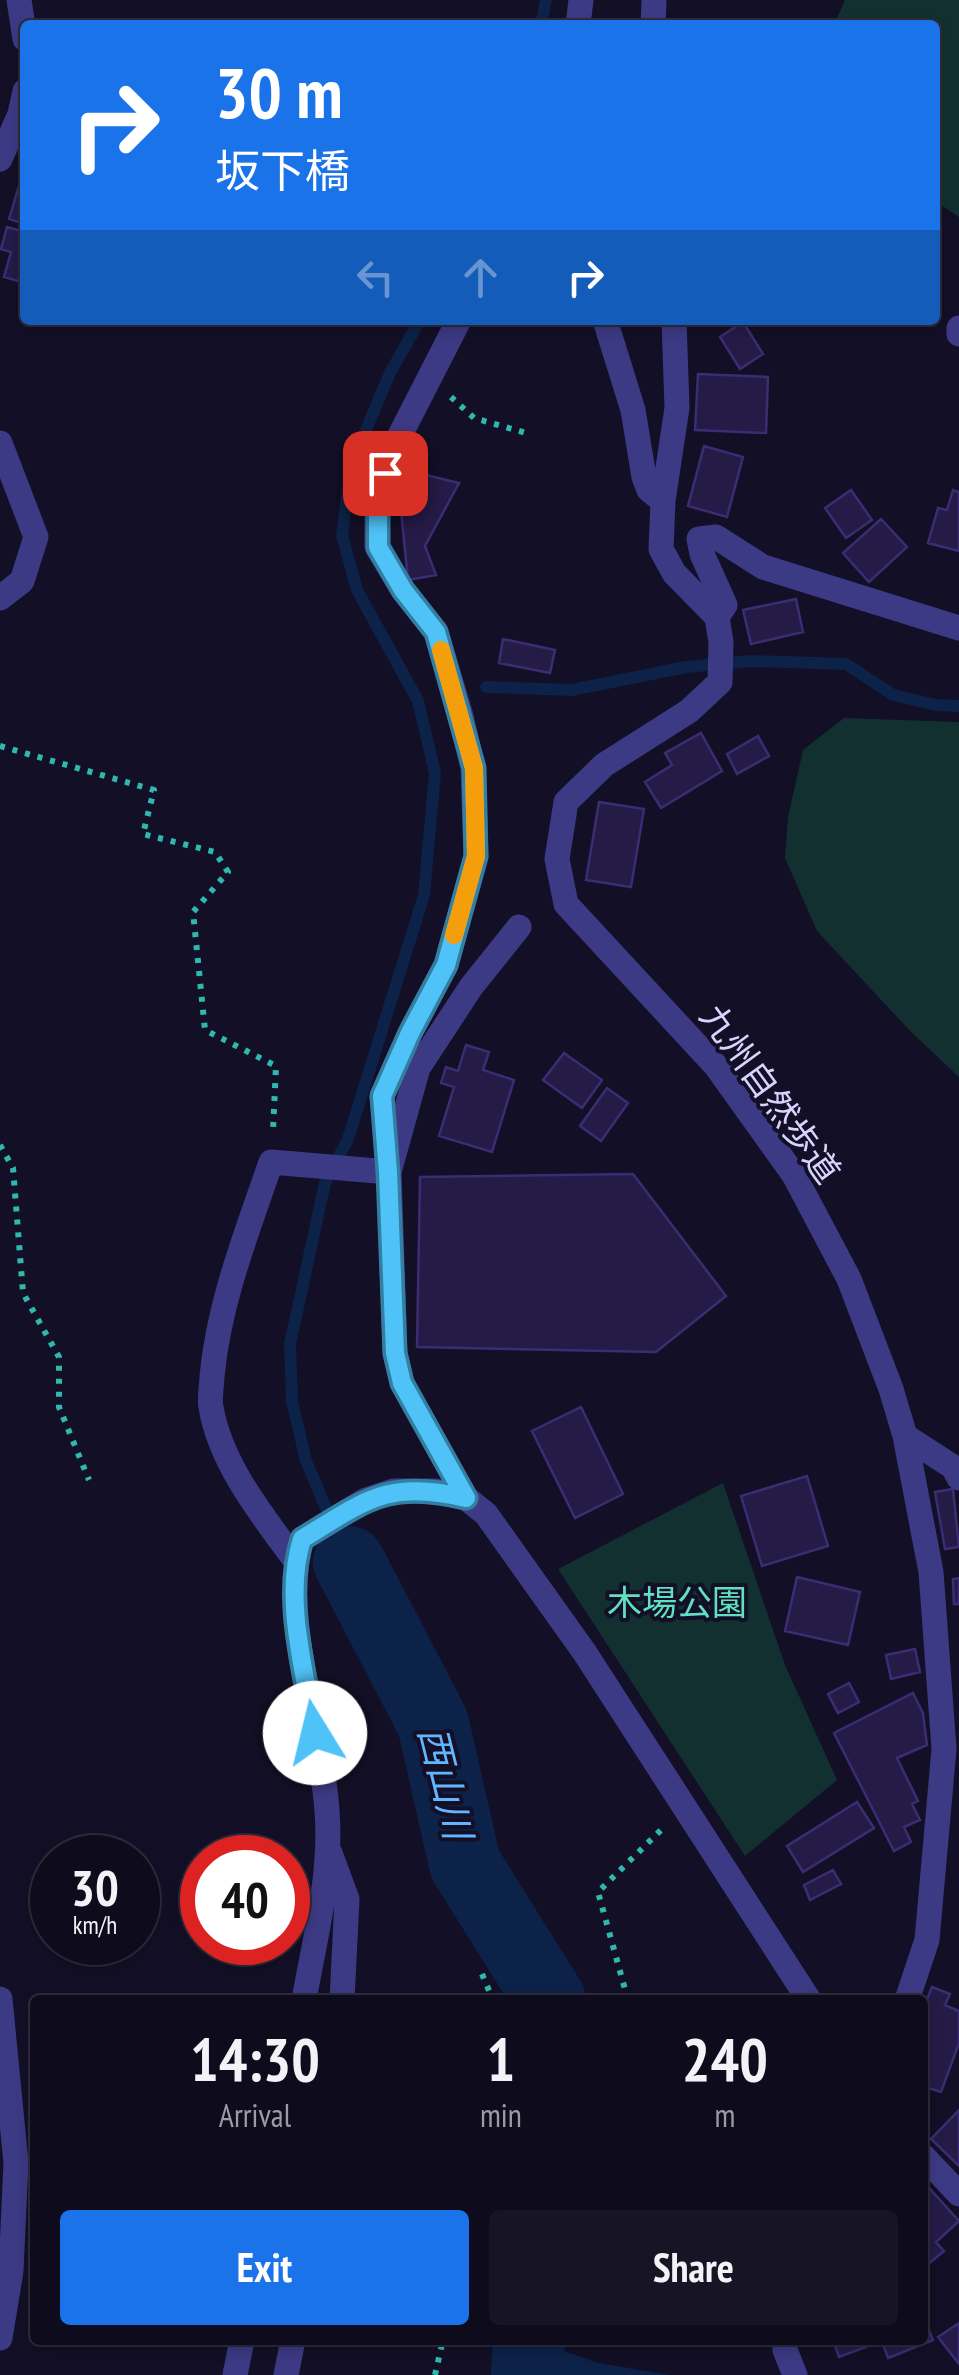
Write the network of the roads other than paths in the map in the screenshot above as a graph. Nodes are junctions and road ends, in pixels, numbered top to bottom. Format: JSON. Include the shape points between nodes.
{"nodes":[{"id":1,"x":20,"y":114,"type":"edge"},
{"id":2,"x":0,"y":160,"type":"edge"},
{"id":3,"x":456,"y":325,"type":"edge"},
{"id":4,"x":607,"y":325,"type":"edge"},
{"id":5,"x":674,"y":325,"type":"edge"},
{"id":6,"x":0,"y":442,"type":"edge"},
{"id":7,"x":663,"y":501,"type":"junction"},
{"id":8,"x":0,"y":598,"type":"edge"},
{"id":9,"x":959,"y":628,"type":"edge"},
{"id":10,"x":719,"y":630,"type":"junction"},
{"id":11,"x":519,"y":927,"type":"dead end"},
{"id":12,"x":388,"y":1172,"type":"junction"},
{"id":13,"x":905,"y":1436,"type":"junction"},
{"id":14,"x":959,"y":1478,"type":"edge"},
{"id":15,"x":466,"y":1498,"type":"junction"},
{"id":16,"x":299,"y":1550,"type":"junction"},
{"id":17,"x":329,"y":1850,"type":"junction"},
{"id":18,"x":305,"y":1995,"type":"edge"},
{"id":19,"x":342,"y":1995,"type":"edge"},
{"id":20,"x":805,"y":1995,"type":"edge"},
{"id":21,"x":909,"y":1995,"type":"edge"},
{"id":22,"x":0,"y":1999,"type":"edge"},
{"id":23,"x":928,"y":2161,"type":"edge"},
{"id":24,"x":959,"y":2194,"type":"edge"},
{"id":25,"x":0,"y":2338,"type":"edge"},
{"id":26,"x":241,"y":2345,"type":"edge"},
{"id":27,"x":292,"y":2345,"type":"edge"},
{"id":28,"x":784,"y":2345,"type":"edge"},
{"id":29,"x":235,"y":2375,"type":"edge"},
{"id":30,"x":286,"y":2375,"type":"edge"},
{"id":31,"x":795,"y":2375,"type":"edge"}],
"edges":[{"from":1,"to":2,"type":"street"},
{"from":3,"to":12,"type":"street","via":[[394,447],[378,502],[378,547],[436,632],[474,768],[476,856],[446,965],[382,1096]]},
{"from":4,"to":7,"type":"street","via":[[633,410],[644,477]]},
{"from":5,"to":7,"type":"street","via":[[676,408]]},
{"from":6,"to":8,"type":"street","via":[[36,537],[22,581]]},
{"from":7,"to":10,"type":"street","via":[[661,550]]},
{"from":9,"to":10,"type":"street","via":[[763,566],[708,536],[699,539],[725,605]]},
{"from":10,"to":13,"type":"street","name":"九州自然歩道","via":[[720,682],[604,765],[566,802],[557,860],[566,904],[716,1066],[794,1174],[849,1279]]},
{"from":11,"to":12,"type":"street","via":[[418,1068]]},
{"from":12,"to":15,"type":"street","via":[[402,1383]]},
{"from":12,"to":16,"type":"street","via":[[271,1162],[215,1344],[210,1405],[228,1457],[262,1515]]},
{"from":13,"to":14,"type":"street","via":[[952,1466]]},
{"from":13,"to":21,"type":"street","name":"九州自然歩道","via":[[932,1572],[944,1748],[927,1940]]},
{"from":15,"to":16,"type":"street","via":[[393,1491],[366,1500]]},
{"from":15,"to":20,"type":"street","via":[[505,1538],[585,1653]]},
{"from":16,"to":17,"type":"street","via":[[297,1621]]},
{"from":17,"to":18,"type":"street"},
{"from":17,"to":19,"type":"street","via":[[347,1899]]},
{"from":22,"to":25,"type":"street","via":[[16,2163]]},
{"from":23,"to":24,"type":"street"},
{"from":26,"to":29,"type":"street"},
{"from":27,"to":30,"type":"street"},
{"from":28,"to":31,"type":"street"}]}
